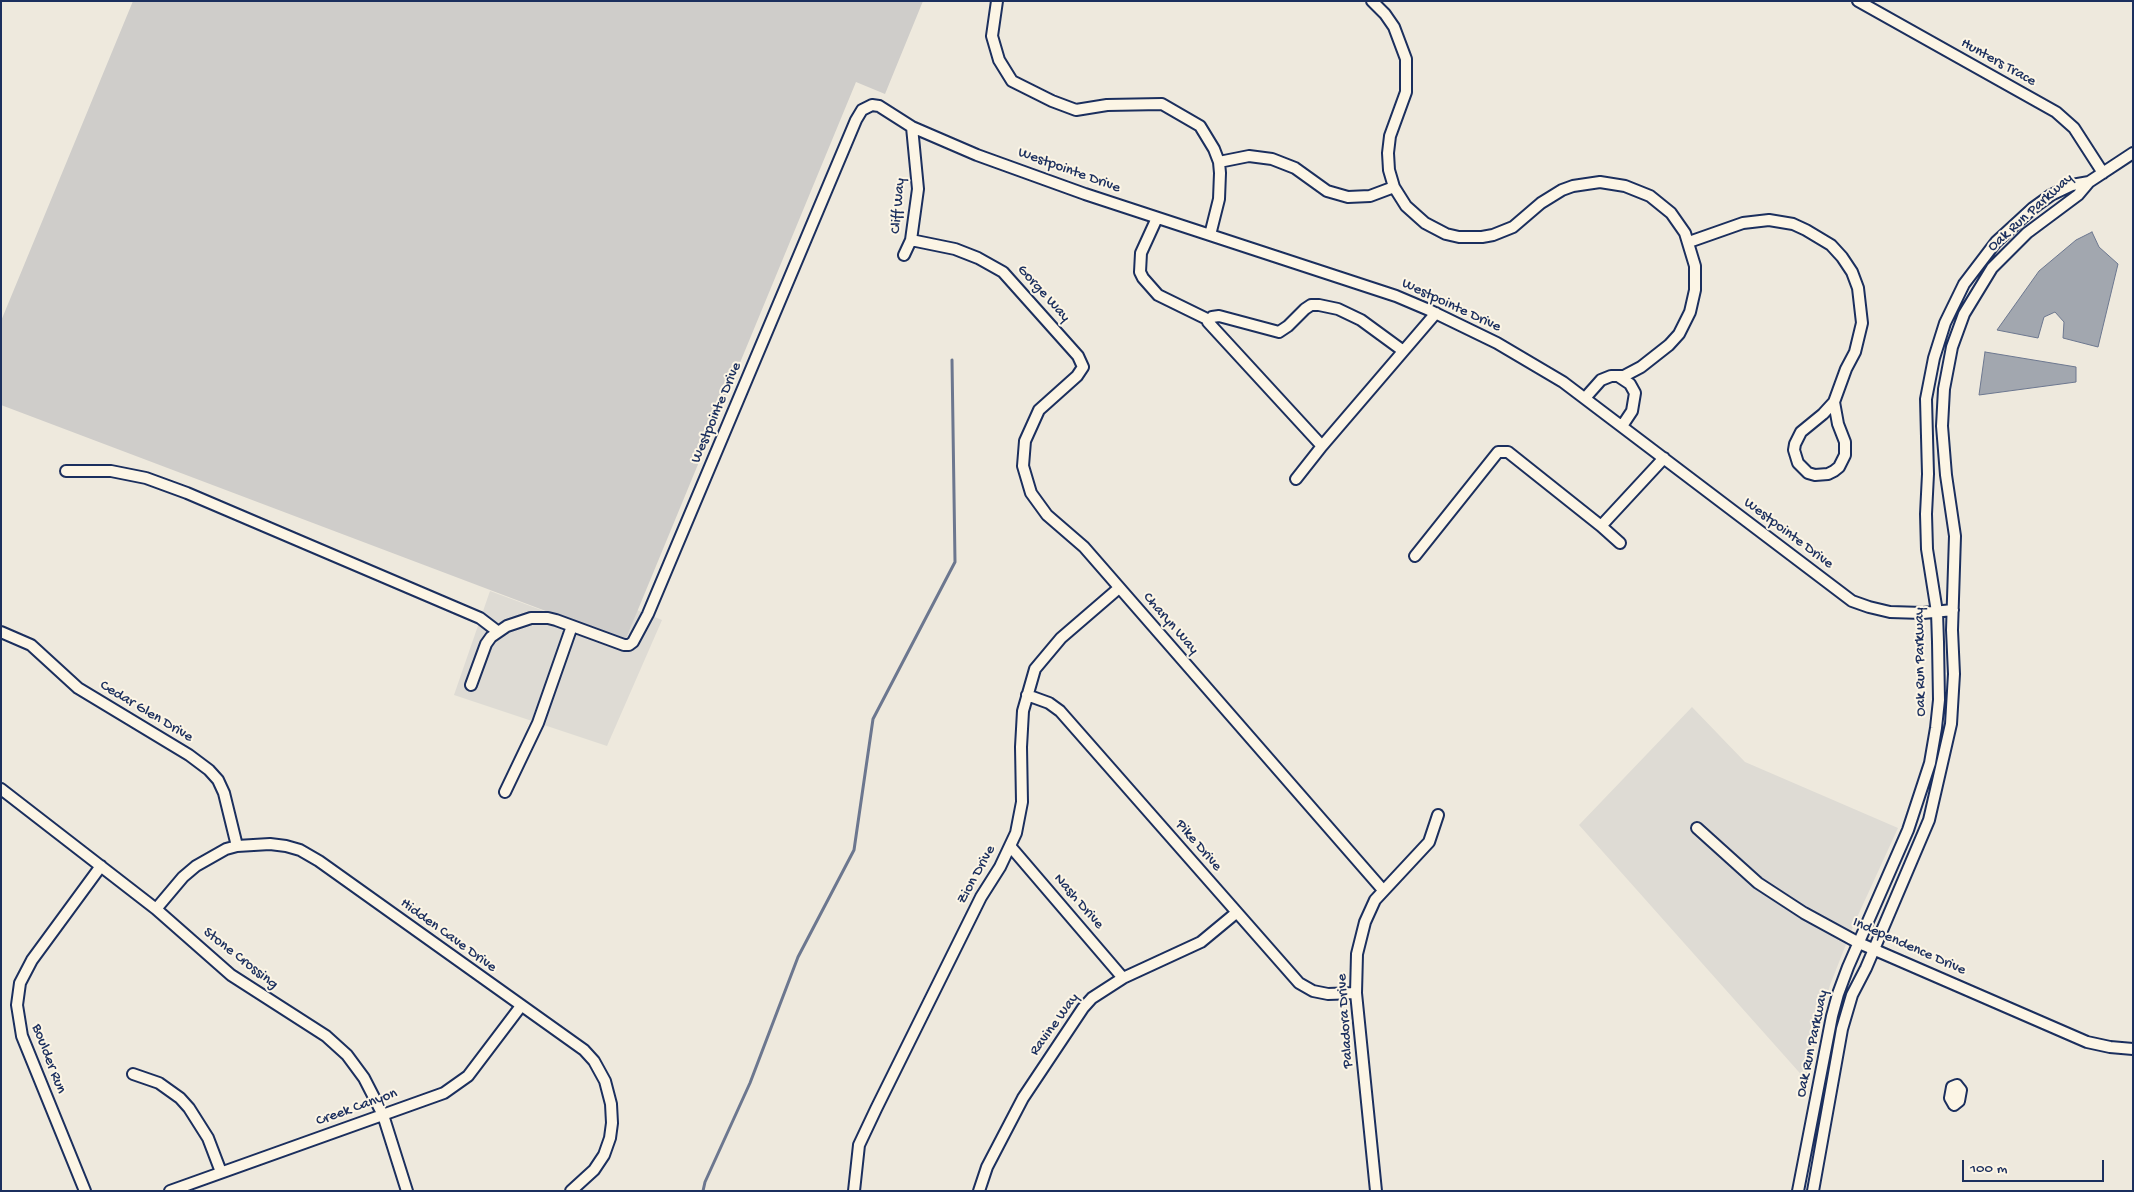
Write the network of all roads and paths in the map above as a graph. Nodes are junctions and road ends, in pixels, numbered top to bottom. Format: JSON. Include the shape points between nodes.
{"nodes":[{"id":1,"x":997,"y":1,"type":"edge"},
{"id":2,"x":1372,"y":1,"type":"edge"},
{"id":3,"x":1858,"y":1,"type":"edge"},
{"id":4,"x":912,"y":127,"type":"junction"},
{"id":5,"x":2133,"y":153,"type":"edge"},
{"id":6,"x":1219,"y":162,"type":"junction"},
{"id":7,"x":2103,"y":173,"type":"junction"},
{"id":8,"x":2089,"y":182,"type":"junction"},
{"id":9,"x":1394,"y":187,"type":"junction"},
{"id":10,"x":1157,"y":218,"type":"junction"},
{"id":11,"x":1210,"y":235,"type":"junction"},
{"id":12,"x":911,"y":240,"type":"junction"},
{"id":13,"x":1689,"y":242,"type":"junction"},
{"id":14,"x":904,"y":255,"type":"dead end"},
{"id":15,"x":1436,"y":313,"type":"junction"},
{"id":16,"x":1209,"y":320,"type":"junction"},
{"id":17,"x":1402,"y":350,"type":"junction"},
{"id":18,"x":1642,"y":366,"type":"junction"},
{"id":19,"x":1083,"y":367,"type":"joint"},
{"id":20,"x":1618,"y":376,"type":"junction"},
{"id":21,"x":1633,"y":388,"type":"junction"},
{"id":22,"x":1585,"y":398,"type":"junction"},
{"id":23,"x":1834,"y":402,"type":"junction"},
{"id":24,"x":1622,"y":426,"type":"junction"},
{"id":25,"x":1322,"y":446,"type":"junction"},
{"id":26,"x":1664,"y":458,"type":"junction"},
{"id":27,"x":66,"y":472,"type":"dead end"},
{"id":28,"x":1296,"y":479,"type":"dead end"},
{"id":29,"x":1601,"y":526,"type":"junction"},
{"id":30,"x":1620,"y":543,"type":"dead end"},
{"id":31,"x":1415,"y":556,"type":"dead end"},
{"id":32,"x":1119,"y":588,"type":"junction"},
{"id":33,"x":1953,"y":610,"type":"junction"},
{"id":34,"x":1937,"y":612,"type":"junction"},
{"id":35,"x":572,"y":626,"type":"junction"},
{"id":36,"x":497,"y":631,"type":"junction"},
{"id":37,"x":1,"y":632,"type":"edge"},
{"id":38,"x":471,"y":685,"type":"dead end"},
{"id":39,"x":1027,"y":695,"type":"junction"},
{"id":40,"x":1,"y":790,"type":"edge"},
{"id":41,"x":505,"y":792,"type":"dead end"},
{"id":42,"x":1438,"y":815,"type":"dead end"},
{"id":43,"x":1697,"y":828,"type":"dead end"},
{"id":44,"x":237,"y":846,"type":"junction"},
{"id":45,"x":1010,"y":846,"type":"junction"},
{"id":46,"x":101,"y":866,"type":"junction"},
{"id":47,"x":1383,"y":890,"type":"junction"},
{"id":48,"x":156,"y":909,"type":"junction"},
{"id":49,"x":1236,"y":913,"type":"junction"},
{"id":50,"x":1859,"y":943,"type":"junction"},
{"id":51,"x":1874,"y":949,"type":"junction"},
{"id":52,"x":1123,"y":978,"type":"junction"},
{"id":53,"x":1356,"y":993,"type":"junction"},
{"id":54,"x":521,"y":1006,"type":"junction"},
{"id":55,"x":2133,"y":1049,"type":"edge"},
{"id":56,"x":133,"y":1074,"type":"dead end"},
{"id":57,"x":383,"y":1115,"type":"junction"},
{"id":58,"x":221,"y":1172,"type":"junction"},
{"id":59,"x":85,"y":1191,"type":"edge"},
{"id":60,"x":170,"y":1191,"type":"edge"},
{"id":61,"x":406,"y":1191,"type":"edge"},
{"id":62,"x":571,"y":1191,"type":"edge"},
{"id":63,"x":854,"y":1191,"type":"edge"},
{"id":64,"x":979,"y":1191,"type":"edge"},
{"id":65,"x":1376,"y":1191,"type":"edge"},
{"id":66,"x":1798,"y":1191,"type":"edge"},
{"id":67,"x":1813,"y":1191,"type":"edge"}],
"edges":[{"from":1,"to":6,"type":"street","via":[[992,36],[999,60],[1012,80],[1076,110],[1107,105],[1162,104],[1200,126]]},
{"from":2,"to":9,"type":"street","via":[[1394,27],[1406,59],[1406,92],[1390,136],[1388,153]]},
{"from":3,"to":7,"type":"street","name":"Hunters Trace","via":[[2056,112],[2074,128]]},
{"from":4,"to":10,"type":"street","name":"Westpointe Drive","via":[[976,155]]},
{"from":4,"to":12,"type":"street","name":"Cliff Way","via":[[918,189]]},
{"from":4,"to":35,"type":"street","name":"Westpointe Drive","via":[[876,105],[867,107],[859,115],[652,606],[633,642],[624,645]]},
{"from":5,"to":7,"type":"street","name":"Oak Run Parkway"},
{"from":6,"to":9,"type":"street","via":[[1249,156],[1272,159],[1295,168],[1327,191],[1348,198],[1370,196]]},
{"from":6,"to":11,"type":"street","via":[[1220,188]]},
{"from":7,"to":8,"type":"street","name":"Oak Run Parkway"},
{"from":8,"to":33,"type":"street","name":"Oak Run Parkway","via":[[1992,268],[1972,298],[1958,330],[1947,368],[1942,406],[1943,450],[1955,536]]},
{"from":8,"to":34,"type":"street","name":"Oak Run Parkway","via":[[2058,192],[2013,224],[1975,267],[1945,323],[1928,379],[1926,406],[1926,530]]},
{"from":9,"to":13,"type":"street","via":[[1406,206],[1424,223],[1446,234],[1472,238],[1493,235],[1513,227],[1551,196],[1573,186],[1600,182],[1612,184],[1638,190],[1661,205],[1678,223]]},
{"from":10,"to":11,"type":"street","name":"Westpointe Drive"},
{"from":10,"to":16,"type":"street","via":[[1141,253],[1140,272],[1143,278],[1158,295]]},
{"from":11,"to":15,"type":"street","name":"Westpointe Drive","via":[[1396,296]]},
{"from":12,"to":14,"type":"street","name":"Cliff Way"},
{"from":12,"to":19,"type":"street","name":"Gorge Way","via":[[955,249],[1003,272],[1078,356]]},
{"from":13,"to":18,"type":"street","via":[[1696,278],[1690,312],[1679,334]]},
{"from":13,"to":23,"type":"street","via":[[1743,223],[1769,220],[1793,224],[1812,233],[1842,257],[1858,288],[1862,323],[1855,352]]},
{"from":15,"to":17,"type":"street"},
{"from":15,"to":22,"type":"street","name":"Westpointe Drive","via":[[1497,343]]},
{"from":16,"to":17,"type":"street","via":[[1219,316],[1279,332],[1305,309],[1319,305],[1361,320]]},
{"from":16,"to":25,"type":"street","via":[[1209,325]]},
{"from":17,"to":25,"type":"street"},
{"from":18,"to":20,"type":"street"},
{"from":18,"to":21,"type":"street"},
{"from":19,"to":32,"type":"street","name":"Charyn Way","via":[[1035,416],[1024,441],[1023,466],[1028,487],[1039,506],[1084,547]]},
{"from":20,"to":21,"type":"street"},
{"from":20,"to":22,"type":"street","via":[[1601,380]]},
{"from":21,"to":24,"type":"street","via":[[1634,405]]},
{"from":22,"to":24,"type":"street","name":"Westpointe Drive"},
{"from":23,"to":23,"type":"street","via":[[1801,432],[1795,444],[1798,463],[1814,475],[1834,471],[1845,455],[1845,442]]},
{"from":24,"to":26,"type":"street","name":"Westpointe Drive"},
{"from":25,"to":28,"type":"street"},
{"from":26,"to":29,"type":"street"},
{"from":26,"to":34,"type":"street","name":"Westpointe Drive","via":[[1852,600],[1890,612]]},
{"from":27,"to":36,"type":"street","via":[[111,471],[146,478],[187,493],[480,618]]},
{"from":29,"to":30,"type":"street"},
{"from":29,"to":31,"type":"street","via":[[1508,452],[1498,452]]},
{"from":32,"to":39,"type":"street","name":"Zion Drive","via":[[1061,638],[1040,661]]},
{"from":32,"to":47,"type":"street","name":"Charyn Way"},
{"from":33,"to":34,"type":"street","name":"Westpointe Drive"},
{"from":33,"to":51,"type":"street","name":"Oak Run Parkway","via":[[1953,700],[1947,746],[1929,820]]},
{"from":34,"to":50,"type":"street","name":"Oak Run Parkway","via":[[1938,700],[1930,763],[1908,830]]},
{"from":35,"to":36,"type":"street","name":"Westpointe Drive","via":[[541,618],[520,621]]},
{"from":35,"to":41,"type":"street","via":[[538,723]]},
{"from":36,"to":38,"type":"street","via":[[486,644]]},
{"from":37,"to":44,"type":"street","name":"Cedar Glen Drive","via":[[31,645],[78,688],[209,770],[224,792]]},
{"from":39,"to":45,"type":"street","name":"Zion Drive","via":[[1021,738],[1022,802]]},
{"from":39,"to":49,"type":"street","name":"Pike Drive","via":[[1060,710]]},
{"from":40,"to":46,"type":"street","name":"Stone Crossing"},
{"from":42,"to":47,"type":"street","name":"Paladora Drive","via":[[1429,842]]},
{"from":43,"to":50,"type":"street","name":"Independence Drive","via":[[1758,883]]},
{"from":44,"to":48,"type":"street","name":"Hidden Cave Drive","via":[[196,866]]},
{"from":44,"to":54,"type":"street","name":"Hidden Cave Drive","via":[[263,844],[300,850]]},
{"from":45,"to":52,"type":"street","name":"Nash Drive"},
{"from":45,"to":63,"type":"street","name":"Zion Drive","via":[[981,896],[876,1109],[860,1145]]},
{"from":46,"to":48,"type":"street","name":"Stone Crossing"},
{"from":46,"to":59,"type":"street","name":"Boulder Run","via":[[26,970],[16,1005],[22,1036]]},
{"from":47,"to":53,"type":"street","name":"Paladora Drive","via":[[1370,911],[1360,938]]},
{"from":48,"to":57,"type":"street","name":"Stone Crossing","via":[[231,975],[326,1036],[355,1064]]},
{"from":49,"to":52,"type":"street","name":"Ravine Way","via":[[1201,942]]},
{"from":49,"to":53,"type":"street","name":"Pike Drive","via":[[1299,983],[1313,991],[1328,994]]},
{"from":50,"to":51,"type":"street","name":"Independence Drive"},
{"from":50,"to":66,"type":"street","name":"Oak Run Parkway","via":[[1832,1016]]},
{"from":51,"to":55,"type":"street","name":"Independence Drive","via":[[2087,1042]]},
{"from":51,"to":67,"type":"street","name":"Oak Run Parkway","via":[[1852,995],[1842,1029]]},
{"from":52,"to":64,"type":"street","name":"Ravine Way","via":[[1092,998],[1077,1016],[1023,1098],[987,1167]]},
{"from":53,"to":65,"type":"street","name":"Paladora Drive"},
{"from":54,"to":57,"type":"street","name":"Creek Canyon","via":[[482,1059],[458,1085]]},
{"from":54,"to":62,"type":"street","name":"Hidden Cave Drive","via":[[584,1050],[605,1081],[611,1104],[610,1138],[594,1170]]},
{"from":56,"to":58,"type":"street","via":[[159,1083],[189,1108],[208,1138]]},
{"from":57,"to":58,"type":"street","name":"Creek Canyon"},
{"from":57,"to":61,"type":"street","name":"Stone Crossing"},
{"from":58,"to":60,"type":"street","name":"Creek Canyon"}]}
